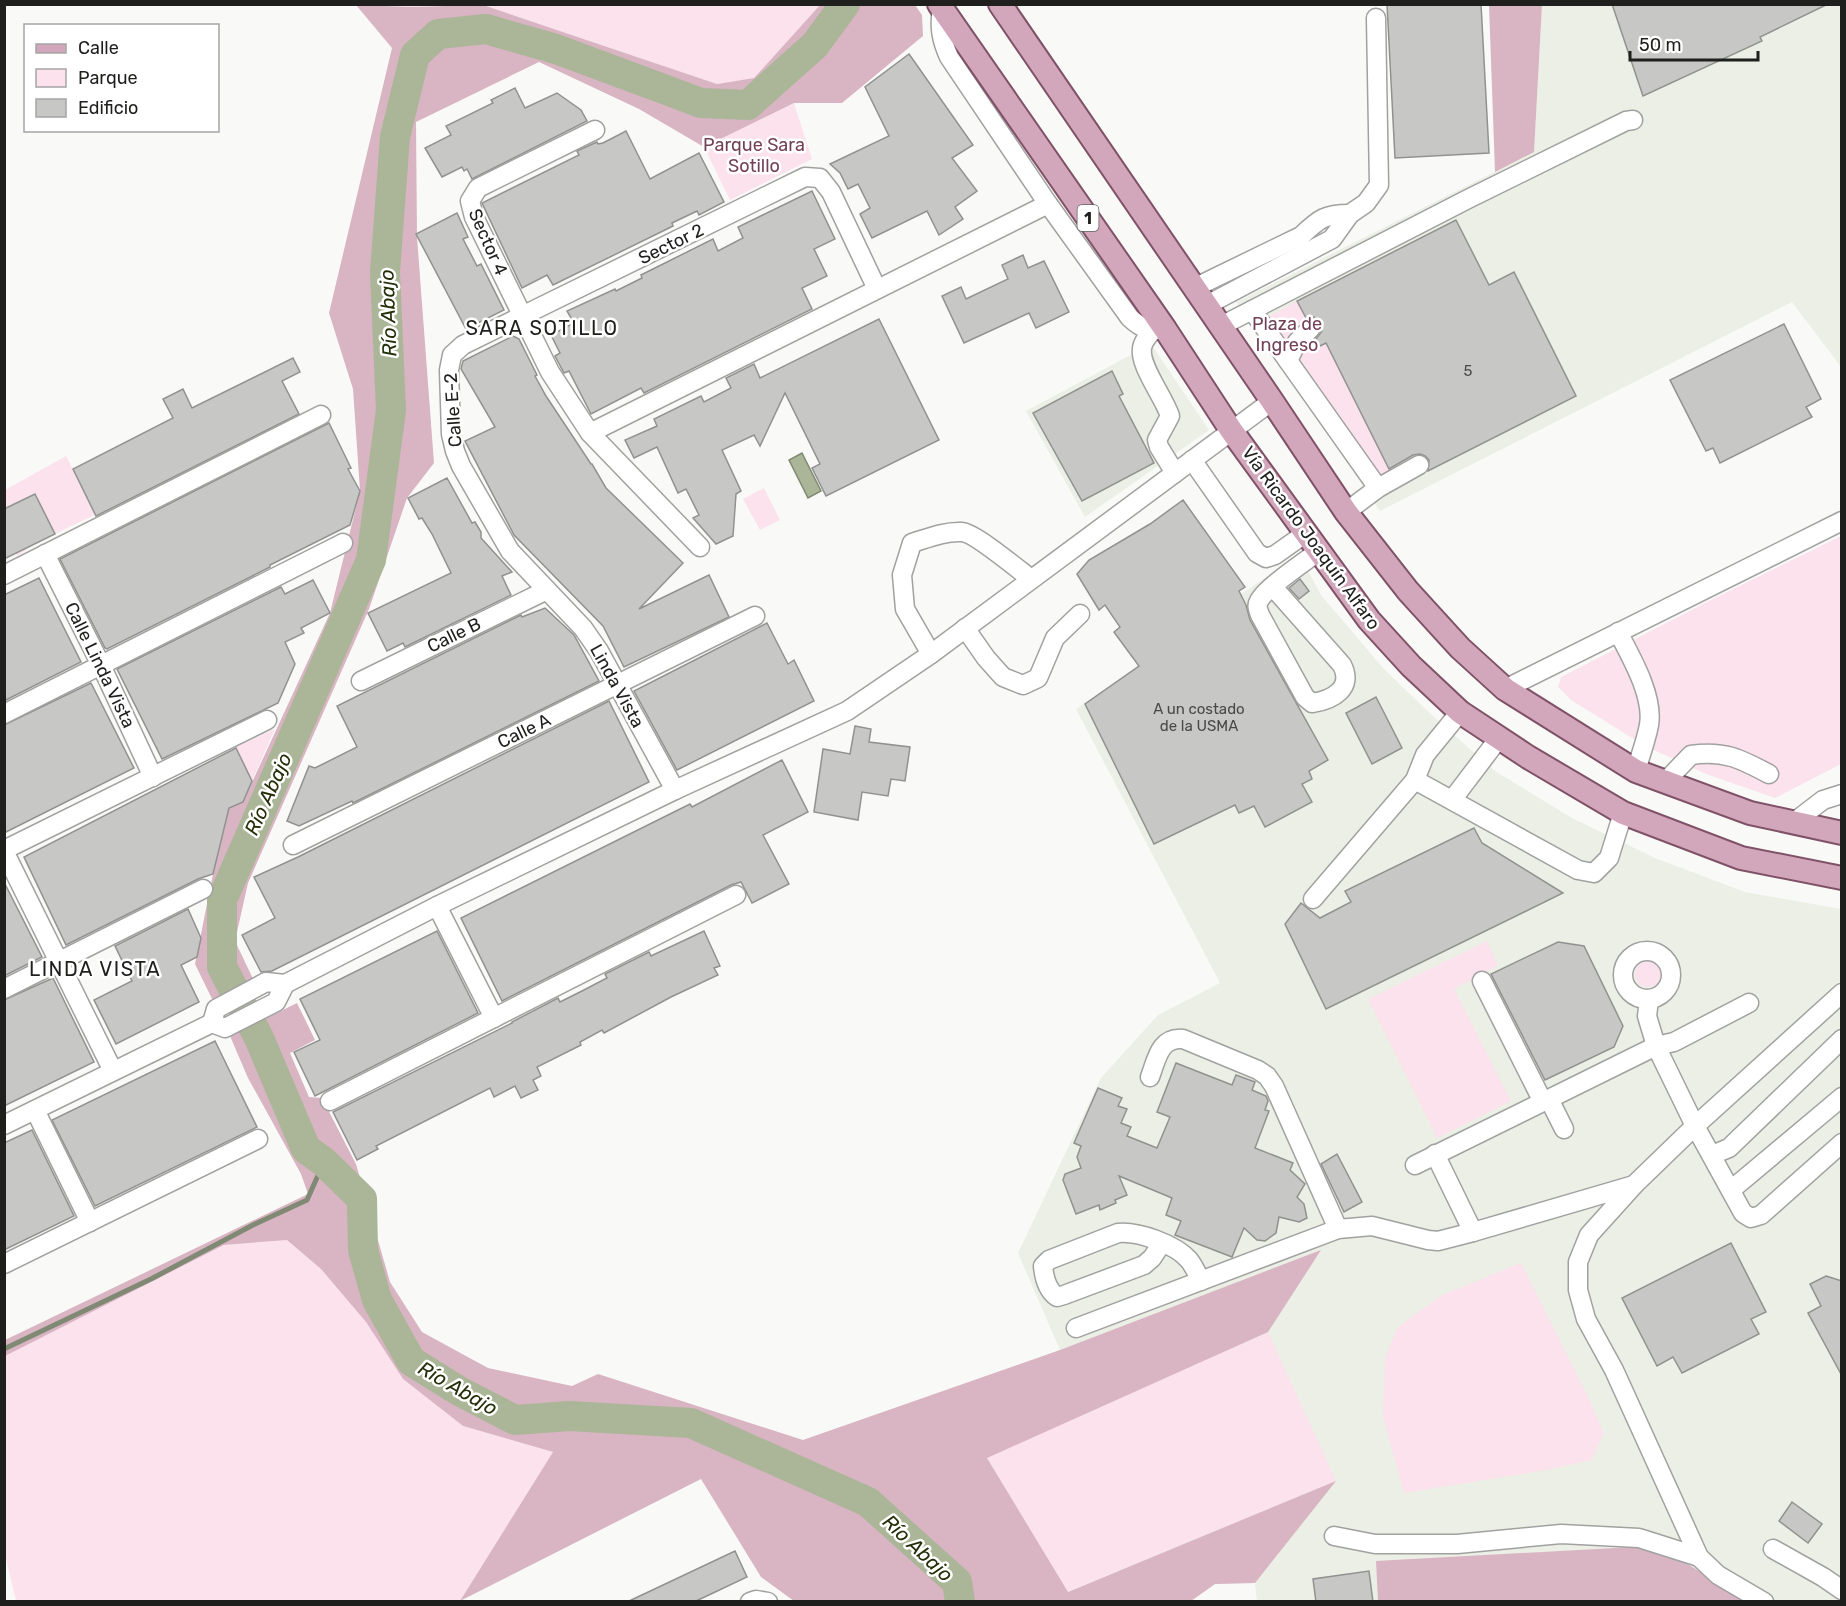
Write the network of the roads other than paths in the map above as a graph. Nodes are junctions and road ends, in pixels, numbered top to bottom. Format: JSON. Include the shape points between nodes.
{"nodes":[{"id":1,"x":1000,"y":4,"type":"edge"},
{"id":2,"x":941,"y":6,"type":"edge"},
{"id":3,"x":1376,"y":18,"type":"dead end"},
{"id":4,"x":1633,"y":120,"type":"dead end"},
{"id":5,"x":595,"y":130,"type":"dead end"},
{"id":6,"x":1048,"y":204,"type":"junction"},
{"id":7,"x":877,"y":289,"type":"junction"},
{"id":8,"x":1200,"y":297,"type":"junction"},
{"id":9,"x":1252,"y":310,"type":"junction"},
{"id":10,"x":523,"y":317,"type":"junction"},
{"id":11,"x":1221,"y":326,"type":"junction"},
{"id":12,"x":1311,"y":328,"type":"dead end"},
{"id":13,"x":1158,"y":330,"type":"junction"},
{"id":14,"x":1288,"y":361,"type":"junction"},
{"id":15,"x":1272,"y":401,"type":"junction"},
{"id":16,"x":321,"y":415,"type":"dead end"},
{"id":17,"x":1231,"y":430,"type":"junction"},
{"id":18,"x":590,"y":433,"type":"junction"},
{"id":19,"x":1192,"y":460,"type":"junction"},
{"id":20,"x":1419,"y":465,"type":"dead end"},
{"id":21,"x":1175,"y":473,"type":"junction"},
{"id":22,"x":1378,"y":488,"type":"junction"},
{"id":23,"x":1346,"y":512,"type":"junction"},
{"id":24,"x":1842,"y":521,"type":"edge"},
{"id":25,"x":1306,"y":533,"type":"junction"},
{"id":26,"x":343,"y":543,"type":"dead end"},
{"id":27,"x":700,"y":547,"type":"dead end"},
{"id":28,"x":1319,"y":551,"type":"junction"},
{"id":29,"x":45,"y":554,"type":"junction"},
{"id":30,"x":4,"y":576,"type":"edge"},
{"id":31,"x":1031,"y":579,"type":"junction"},
{"id":32,"x":1272,"y":587,"type":"junction"},
{"id":33,"x":547,"y":590,"type":"junction"},
{"id":34,"x":1080,"y":614,"type":"dead end"},
{"id":35,"x":755,"y":616,"type":"dead end"},
{"id":36,"x":965,"y":628,"type":"junction"},
{"id":37,"x":1618,"y":632,"type":"junction"},
{"id":38,"x":931,"y":654,"type":"junction"},
{"id":39,"x":101,"y":664,"type":"junction"},
{"id":40,"x":361,"y":681,"type":"dead end"},
{"id":41,"x":617,"y":685,"type":"junction"},
{"id":42,"x":1505,"y":689,"type":"junction"},
{"id":43,"x":1460,"y":712,"type":"junction"},
{"id":44,"x":4,"y":714,"type":"edge"},
{"id":45,"x":267,"y":720,"type":"dead end"},
{"id":46,"x":1499,"y":738,"type":"junction"},
{"id":47,"x":1636,"y":771,"type":"junction"},
{"id":48,"x":1769,"y":774,"type":"dead end"},
{"id":49,"x":153,"y":777,"type":"junction"},
{"id":50,"x":1415,"y":780,"type":"junction"},
{"id":51,"x":1665,"y":782,"type":"junction"},
{"id":52,"x":675,"y":790,"type":"junction"},
{"id":53,"x":1842,"y":794,"type":"edge"},
{"id":54,"x":1452,"y":800,"type":"junction"},
{"id":55,"x":1623,"y":813,"type":"junction"},
{"id":56,"x":1793,"y":823,"type":"junction"},
{"id":57,"x":1842,"y":833,"type":"edge"},
{"id":58,"x":293,"y":845,"type":"dead end"},
{"id":59,"x":4,"y":850,"type":"edge"},
{"id":60,"x":1842,"y":878,"type":"edge"},
{"id":61,"x":203,"y":889,"type":"dead end"},
{"id":62,"x":736,"y":895,"type":"dead end"},
{"id":63,"x":1313,"y":899,"type":"dead end"},
{"id":64,"x":437,"y":906,"type":"junction"},
{"id":65,"x":59,"y":961,"type":"junction"},
{"id":66,"x":1482,"y":981,"type":"dead end"},
{"id":67,"x":285,"y":984,"type":"junction"},
{"id":68,"x":4,"y":989,"type":"edge"},
{"id":69,"x":1842,"y":993,"type":"edge"},
{"id":70,"x":1649,"y":1000,"type":"dead end"},
{"id":71,"x":1749,"y":1003,"type":"dead end"},
{"id":72,"x":494,"y":1018,"type":"junction"},
{"id":73,"x":218,"y":1020,"type":"junction"},
{"id":74,"x":1842,"y":1039,"type":"edge"},
{"id":75,"x":1656,"y":1046,"type":"junction"},
{"id":76,"x":113,"y":1071,"type":"junction"},
{"id":77,"x":1150,"y":1077,"type":"dead end"},
{"id":78,"x":1842,"y":1097,"type":"edge"},
{"id":79,"x":1546,"y":1100,"type":"junction"},
{"id":80,"x":330,"y":1101,"type":"dead end"},
{"id":81,"x":35,"y":1110,"type":"junction"},
{"id":82,"x":4,"y":1125,"type":"edge"},
{"id":83,"x":1695,"y":1126,"type":"junction"},
{"id":84,"x":1564,"y":1130,"type":"dead end"},
{"id":85,"x":258,"y":1139,"type":"dead end"},
{"id":86,"x":1842,"y":1143,"type":"edge"},
{"id":87,"x":1435,"y":1154,"type":"junction"},
{"id":88,"x":1712,"y":1155,"type":"junction"},
{"id":89,"x":1415,"y":1165,"type":"dead end"},
{"id":90,"x":1635,"y":1184,"type":"junction"},
{"id":91,"x":1731,"y":1190,"type":"junction"},
{"id":92,"x":90,"y":1222,"type":"junction"},
{"id":93,"x":1338,"y":1229,"type":"junction"},
{"id":94,"x":1473,"y":1232,"type":"junction"},
{"id":95,"x":1162,"y":1243,"type":"junction"},
{"id":96,"x":4,"y":1264,"type":"edge"},
{"id":97,"x":1201,"y":1281,"type":"junction"},
{"id":98,"x":1076,"y":1328,"type":"dead end"},
{"id":99,"x":1334,"y":1536,"type":"dead end"},
{"id":100,"x":1773,"y":1549,"type":"dead end"},
{"id":101,"x":1699,"y":1557,"type":"junction"},
{"id":102,"x":1842,"y":1590,"type":"edge"},
{"id":103,"x":750,"y":1602,"type":"edge"},
{"id":104,"x":768,"y":1602,"type":"edge"},
{"id":105,"x":1764,"y":1602,"type":"edge"}],
"edges":[{"from":1,"to":8,"type":"main road"},
{"from":2,"to":6,"type":"street","via":[[941,40],[949,57]]},
{"from":2,"to":13,"type":"main road","name":"Vía Ricardo Joaquín Alfaro","number":"1"},
{"from":3,"to":8,"type":"street","via":[[1378,185],[1332,239]]},
{"from":4,"to":9,"type":"street"},
{"from":5,"to":10,"type":"street","name":"Sector 4","via":[[478,189],[470,201],[474,217]]},
{"from":6,"to":7,"type":"street"},
{"from":6,"to":13,"type":"street","via":[[1130,318],[1140,327]]},
{"from":7,"to":10,"type":"street","name":"Sector 2","via":[[831,192],[820,178],[805,177]]},
{"from":7,"to":18,"type":"street"},
{"from":8,"to":11,"type":"main road"},
{"from":9,"to":11,"type":"street"},
{"from":9,"to":14,"type":"street"},
{"from":10,"to":18,"type":"street","via":[[550,372]]},
{"from":10,"to":33,"type":"street","name":"Calle E-2","via":[[463,345],[452,355],[451,434],[461,466],[510,551]]},
{"from":11,"to":15,"type":"main road"},
{"from":12,"to":14,"type":"street","via":[[1297,342]]},
{"from":13,"to":17,"type":"main road","name":"Vía Ricardo Joaquín Alfaro","number":"1"},
{"from":13,"to":21,"type":"street","via":[[1141,349],[1170,416],[1157,440]]},
{"from":14,"to":22,"type":"street"},
{"from":15,"to":17,"type":"street"},
{"from":15,"to":23,"type":"main road"},
{"from":16,"to":29,"type":"street"},
{"from":17,"to":19,"type":"street"},
{"from":17,"to":25,"type":"main road","name":"Vía Ricardo Joaquín Alfaro"},
{"from":18,"to":27,"type":"street"},
{"from":19,"to":21,"type":"street"},
{"from":19,"to":25,"type":"street","via":[[1257,553],[1266,558],[1275,555]]},
{"from":20,"to":22,"type":"street"},
{"from":21,"to":31,"type":"street"},
{"from":22,"to":23,"type":"street"},
{"from":23,"to":42,"type":"main road","via":[[1408,591],[1460,648]]},
{"from":24,"to":37,"type":"street"},
{"from":25,"to":28,"type":"main road","name":"Vía Ricardo Joaquín Alfaro"},
{"from":26,"to":39,"type":"street"},
{"from":28,"to":32,"type":"street"},
{"from":28,"to":43,"type":"main road","name":"Vía Ricardo Joaquín Alfaro","via":[[1369,620]]},
{"from":29,"to":30,"type":"street"},
{"from":29,"to":39,"type":"street","name":"Calle Linda Vista"},
{"from":31,"to":36,"type":"street"},
{"from":31,"to":38,"type":"street","via":[[964,532],[939,534],[912,543],[902,575],[905,609]]},
{"from":32,"to":32,"type":"street","via":[[1260,598],[1260,615],[1305,698],[1311,703],[1320,702],[1342,690],[1346,673]]},
{"from":33,"to":40,"type":"street","name":"Calle B"},
{"from":33,"to":41,"type":"street","name":"Linda Vista","via":[[583,628]]},
{"from":34,"to":36,"type":"street","via":[[1055,638],[1038,678],[1023,685],[1003,677]]},
{"from":35,"to":41,"type":"street","name":"Calle A"},
{"from":36,"to":38,"type":"street"},
{"from":37,"to":42,"type":"street"},
{"from":37,"to":47,"type":"street","via":[[1647,698],[1650,723]]},
{"from":38,"to":52,"type":"street","via":[[847,711]]},
{"from":39,"to":44,"type":"street"},
{"from":39,"to":49,"type":"street","name":"Calle Linda Vista"},
{"from":41,"to":52,"type":"street","name":"Linda Vista"},
{"from":41,"to":58,"type":"street","name":"Calle A"},
{"from":42,"to":47,"type":"main road"},
{"from":43,"to":46,"type":"main road","name":"Vía Ricardo Joaquín Alfaro"},
{"from":43,"to":50,"type":"street","via":[[1425,755]]},
{"from":45,"to":49,"type":"street"},
{"from":46,"to":54,"type":"street"},
{"from":46,"to":55,"type":"main road","name":"Vía Ricardo Joaquín Alfaro"},
{"from":47,"to":51,"type":"main road"},
{"from":48,"to":51,"type":"street","via":[[1738,757],[1697,754],[1691,755]]},
{"from":49,"to":59,"type":"street"},
{"from":50,"to":54,"type":"street"},
{"from":50,"to":63,"type":"street"},
{"from":51,"to":56,"type":"main road","via":[[1750,813]]},
{"from":52,"to":64,"type":"street"},
{"from":53,"to":56,"type":"street","via":[[1823,800]]},
{"from":54,"to":55,"type":"street","via":[[1578,870],[1594,873],[1608,858]]},
{"from":55,"to":60,"type":"main road","name":"Vía Ricardo Joaquín Alfaro","via":[[1740,858]]},
{"from":56,"to":57,"type":"main road"},
{"from":59,"to":65,"type":"street"},
{"from":61,"to":65,"type":"street"},
{"from":62,"to":72,"type":"street"},
{"from":64,"to":67,"type":"street"},
{"from":64,"to":72,"type":"street"},
{"from":65,"to":68,"type":"street"},
{"from":65,"to":76,"type":"street"},
{"from":66,"to":79,"type":"street"},
{"from":67,"to":73,"type":"street","via":[[266,982]]},
{"from":67,"to":73,"type":"street","via":[[276,1002]]},
{"from":69,"to":83,"type":"street"},
{"from":70,"to":75,"type":"street","via":[[1647,1016]]},
{"from":71,"to":75,"type":"street","via":[[1674,1042]]},
{"from":72,"to":80,"type":"street"},
{"from":73,"to":76,"type":"street"},
{"from":74,"to":88,"type":"street","via":[[1729,1148]]},
{"from":75,"to":79,"type":"street"},
{"from":75,"to":83,"type":"street"},
{"from":76,"to":81,"type":"street"},
{"from":77,"to":93,"type":"street","via":[[1162,1048],[1175,1038],[1267,1076]]},
{"from":78,"to":91,"type":"street"},
{"from":79,"to":84,"type":"street"},
{"from":79,"to":87,"type":"street"},
{"from":81,"to":82,"type":"street"},
{"from":81,"to":92,"type":"street"},
{"from":83,"to":88,"type":"street"},
{"from":83,"to":90,"type":"street"},
{"from":85,"to":92,"type":"street"},
{"from":86,"to":91,"type":"street","via":[[1761,1215],[1751,1218],[1743,1213]]},
{"from":87,"to":89,"type":"street"},
{"from":87,"to":94,"type":"street"},
{"from":88,"to":91,"type":"street"},
{"from":90,"to":94,"type":"street"},
{"from":90,"to":101,"type":"street","via":[[1589,1235],[1578,1262],[1578,1290],[1586,1319]]},
{"from":92,"to":96,"type":"street"},
{"from":93,"to":94,"type":"street","via":[[1372,1226],[1428,1240]]},
{"from":93,"to":97,"type":"street"},
{"from":95,"to":95,"type":"street","via":[[1137,1234],[1118,1233],[1049,1260],[1044,1274],[1051,1293],[1064,1295],[1144,1264]]},
{"from":95,"to":97,"type":"street","via":[[1187,1258]]},
{"from":97,"to":98,"type":"street"},
{"from":99,"to":101,"type":"street","via":[[1375,1544],[1445,1544],[1561,1534],[1639,1538]]},
{"from":100,"to":102,"type":"street"},
{"from":101,"to":105,"type":"street","via":[[1719,1575]]},
{"from":103,"to":104,"type":"street"}]}
